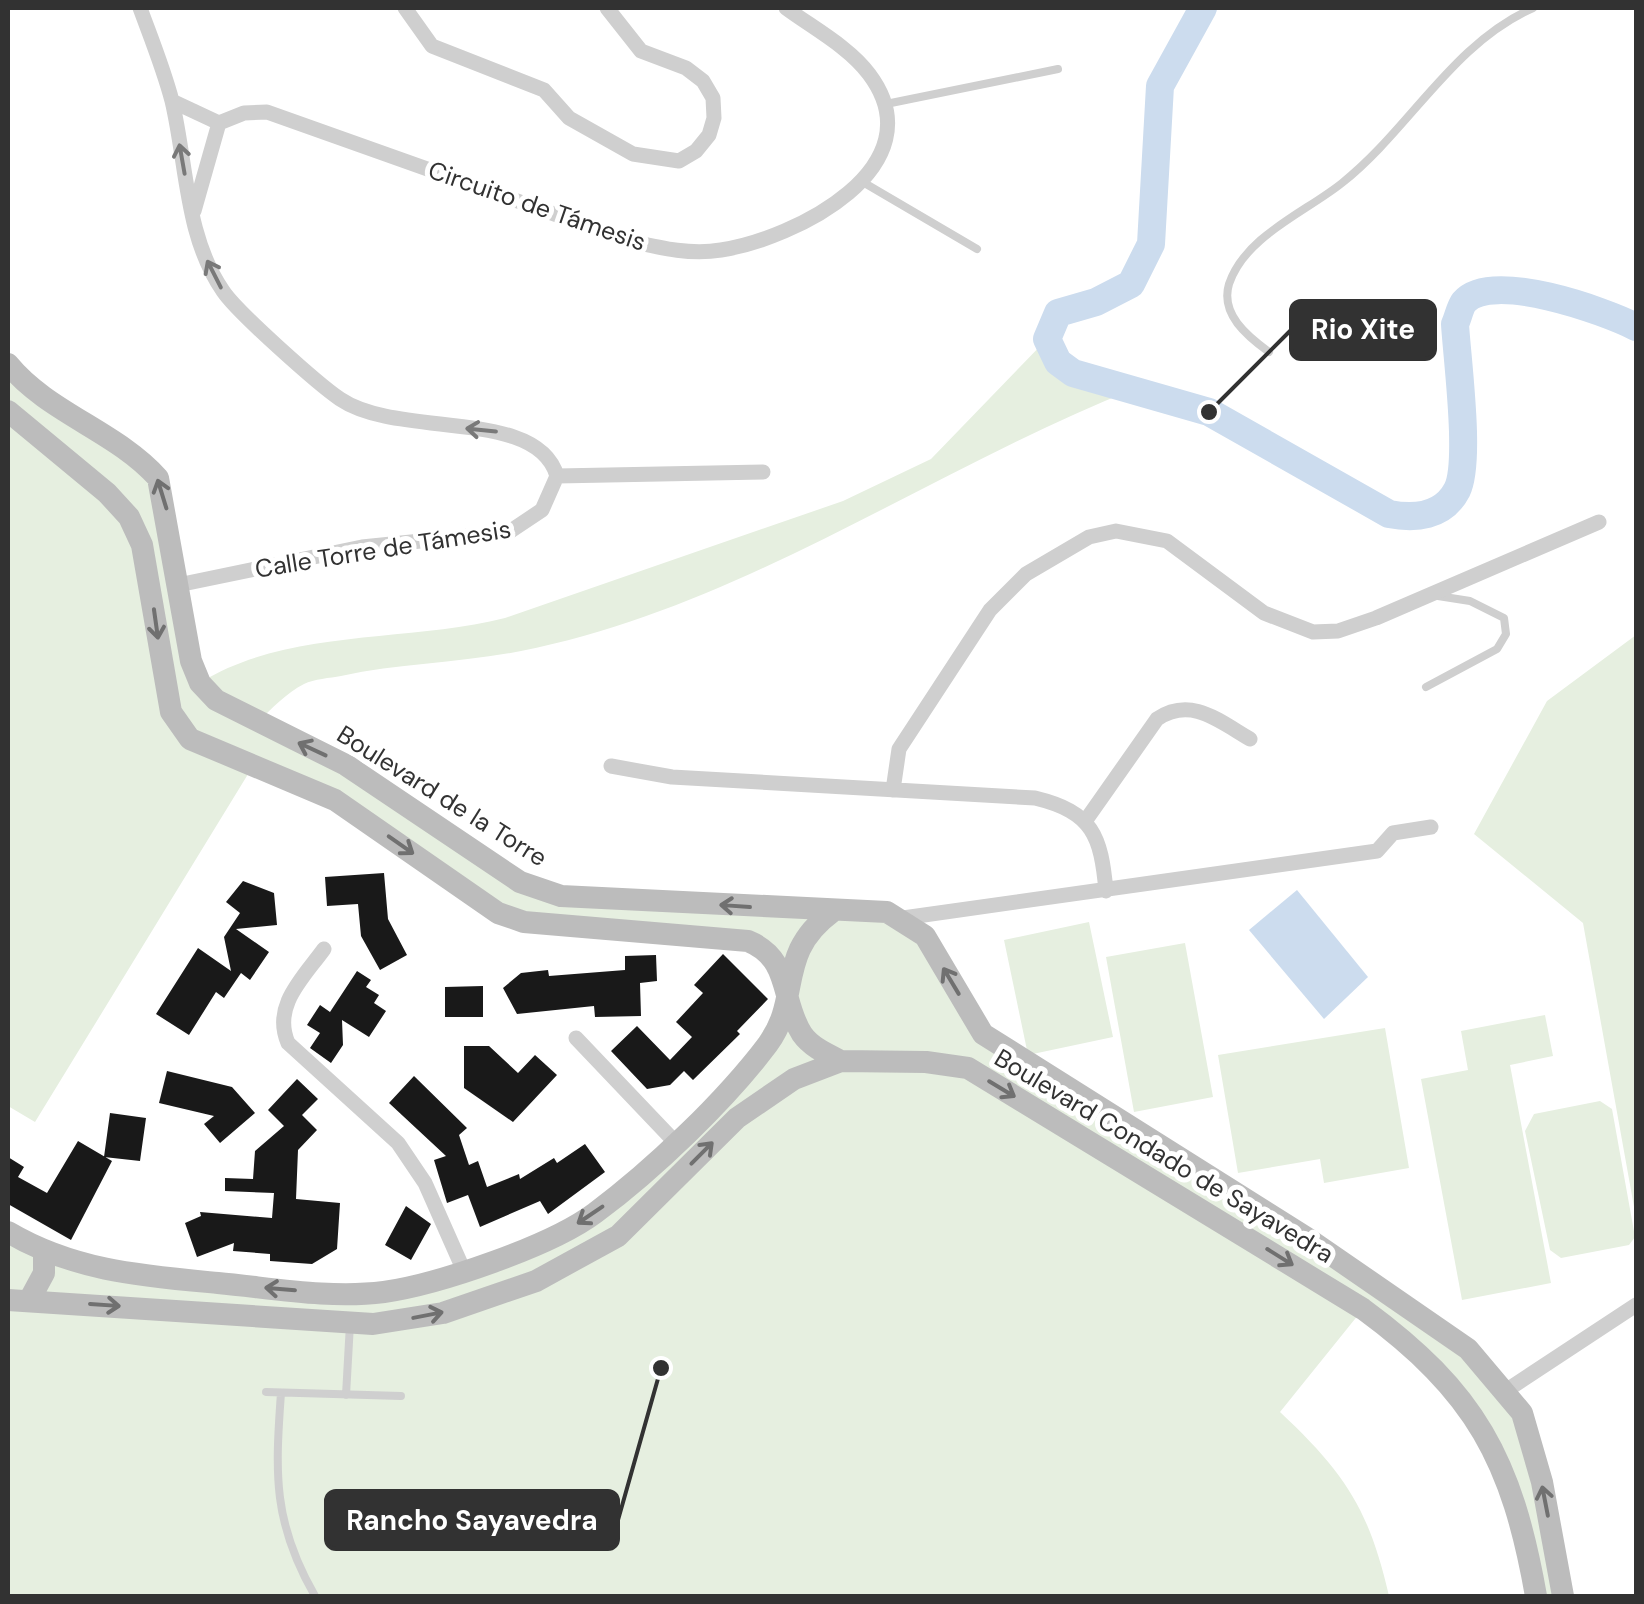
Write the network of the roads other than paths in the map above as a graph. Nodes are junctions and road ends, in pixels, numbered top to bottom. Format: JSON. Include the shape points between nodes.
{"nodes":[{"id":1,"x":140,"y":8,"type":"edge"},
{"id":2,"x":405,"y":8,"type":"edge"},
{"id":3,"x":607,"y":8,"type":"edge"},
{"id":4,"x":786,"y":8,"type":"edge"},
{"id":5,"x":1533,"y":8,"type":"edge"},
{"id":6,"x":1058,"y":69,"type":"dead end"},
{"id":7,"x":172,"y":100,"type":"junction"},
{"id":8,"x":884,"y":104,"type":"junction"},
{"id":9,"x":219,"y":123,"type":"junction"},
{"id":10,"x":861,"y":181,"type":"junction"},
{"id":11,"x":192,"y":217,"type":"junction"},
{"id":12,"x":977,"y":249,"type":"dead end"},
{"id":13,"x":1268,"y":352,"type":"dead end"},
{"id":14,"x":8,"y":364,"type":"edge"},
{"id":15,"x":8,"y":412,"type":"edge"},
{"id":16,"x":763,"y":472,"type":"dead end"},
{"id":17,"x":557,"y":476,"type":"junction"},
{"id":18,"x":1599,"y":522,"type":"dead end"},
{"id":19,"x":178,"y":585,"type":"junction"},
{"id":20,"x":1429,"y":596,"type":"junction"},
{"id":21,"x":1426,"y":687,"type":"dead end"},
{"id":22,"x":256,"y":722,"type":"junction"},
{"id":23,"x":1250,"y":739,"type":"dead end"},
{"id":24,"x":233,"y":759,"type":"junction"},
{"id":25,"x":611,"y":766,"type":"dead end"},
{"id":26,"x":892,"y":790,"type":"junction"},
{"id":27,"x":1086,"y":820,"type":"junction"},
{"id":28,"x":1430,"y":827,"type":"dead end"},
{"id":29,"x":1106,"y":891,"type":"junction"},
{"id":30,"x":832,"y":912,"type":"junction"},
{"id":31,"x":903,"y":918,"type":"junction"},
{"id":32,"x":324,"y":948,"type":"dead end"},
{"id":33,"x":788,"y":988,"type":"junction"},
{"id":34,"x":983,"y":1034,"type":"junction"},
{"id":35,"x":576,"y":1038,"type":"dead end"},
{"id":36,"x":841,"y":1061,"type":"junction"},
{"id":37,"x":968,"y":1068,"type":"junction"},
{"id":38,"x":675,"y":1142,"type":"junction"},
{"id":39,"x":8,"y":1232,"type":"edge"},
{"id":40,"x":44,"y":1254,"type":"junction"},
{"id":41,"x":464,"y":1271,"type":"junction"},
{"id":42,"x":19,"y":1299,"type":"edge"},
{"id":43,"x":1636,"y":1305,"type":"edge"},
{"id":44,"x":350,"y":1323,"type":"junction"},
{"id":45,"x":1507,"y":1390,"type":"junction"},
{"id":46,"x":266,"y":1392,"type":"dead end"},
{"id":47,"x":281,"y":1393,"type":"junction"},
{"id":48,"x":346,"y":1395,"type":"junction"},
{"id":49,"x":401,"y":1396,"type":"dead end"},
{"id":50,"x":315,"y":1596,"type":"edge"},
{"id":51,"x":1536,"y":1596,"type":"edge"},
{"id":52,"x":1563,"y":1596,"type":"edge"}],
"edges":[{"from":1,"to":7,"type":"street"},
{"from":2,"to":3,"type":"street","via":[[432,46],[544,90],[569,118],[633,154],[679,161],[696,152],[714,118],[703,81],[641,50]]},
{"from":4,"to":8,"type":"street","via":[[853,56],[872,76]]},
{"from":5,"to":13,"type":"lane","via":[[1491,31],[1358,169],[1275,230],[1238,268],[1228,305],[1237,325]]},
{"from":6,"to":8,"type":"lane"},
{"from":7,"to":9,"type":"street"},
{"from":11,"to":7,"type":"street","one_way":true},
{"from":8,"to":10,"type":"street","name":"Circuito de Támesis","via":[[886,133],[876,164]]},
{"from":9,"to":10,"type":"street","name":"Circuito de Támesis","via":[[267,112],[676,252],[774,238],[825,211]]},
{"from":9,"to":11,"type":"street"},
{"from":10,"to":12,"type":"lane"},
{"from":17,"to":11,"type":"street","one_way":true,"via":[[545,450],[523,438],[388,420],[338,398],[224,292]]},
{"from":19,"to":14,"type":"street","name":"Boulevard de la Torre","one_way":true,"via":[[158,478]]},
{"from":15,"to":24,"type":"street","one_way":true,"via":[[107,492],[129,518],[142,545],[171,712],[190,739]]},
{"from":16,"to":17,"type":"street"},
{"from":17,"to":19,"type":"street","name":"Calle Torre de Támesis","via":[[542,510],[510,532],[362,548]]},
{"from":18,"to":20,"type":"street"},
{"from":19,"to":22,"type":"street","name":"Boulevard de la Torre","via":[[200,683]]},
{"from":20,"to":21,"type":"lane","via":[[1491,608],[1504,618],[1506,634],[1497,649]]},
{"from":20,"to":26,"type":"street","via":[[1338,631],[1313,632],[1264,613],[1167,541],[1116,531],[1090,537],[1026,574],[990,610],[899,750]]},
{"from":22,"to":24,"type":"street","via":[[250,744]]},
{"from":30,"to":22,"type":"street","name":"Boulevard de la Torre","one_way":true,"via":[[561,896],[520,882],[346,765]]},
{"from":23,"to":27,"type":"street","via":[[1202,711],[1170,710]]},
{"from":24,"to":33,"type":"street","one_way":true,"via":[[336,800],[498,913],[566,929],[748,941],[767,949]]},
{"from":25,"to":26,"type":"street","via":[[672,777]]},
{"from":26,"to":27,"type":"street","via":[[1035,798]]},
{"from":27,"to":29,"type":"street","via":[[1103,857]]},
{"from":28,"to":29,"type":"street","via":[[1393,833],[1377,852]]},
{"from":29,"to":31,"type":"street"},
{"from":30,"to":31,"type":"street"},
{"from":30,"to":33,"type":"street","via":[[798,948]]},
{"from":34,"to":31,"type":"street","name":"Boulevard Condado de Sayavedra","one_way":true,"via":[[925,936]]},
{"from":32,"to":41,"type":"street","via":[[284,1006],[280,1025],[288,1043],[398,1142]]},
{"from":33,"to":36,"type":"street","via":[[802,1034]]},
{"from":33,"to":38,"type":"street","via":[[769,1042]]},
{"from":34,"to":37,"type":"street","via":[[979,1060]]},
{"from":34,"to":45,"type":"street","name":"Boulevard Condado de Sayavedra","via":[[1423,1315],[1468,1348]]},
{"from":35,"to":38,"type":"street"},
{"from":36,"to":37,"type":"street","name":"Boulevard Condado de Sayavedra"},
{"from":44,"to":36,"type":"street","name":"Boulevard Condado de Sayavedra","one_way":true,"via":[[443,1313],[574,1263],[630,1225],[737,1118],[794,1079]]},
{"from":37,"to":51,"type":"street","name":"Boulevard Condado de Sayavedra","one_way":true,"via":[[1412,1344],[1444,1377],[1508,1479]]},
{"from":38,"to":41,"type":"street","one_way":true,"via":[[595,1214]]},
{"from":39,"to":40,"type":"street"},
{"from":41,"to":40,"type":"street","one_way":true,"via":[[385,1292],[348,1294],[126,1274]]},
{"from":40,"to":42,"type":"street","via":[[44,1272]]},
{"from":42,"to":44,"type":"street","name":"Boulevard Condado de Sayavedra","one_way":true},
{"from":43,"to":45,"type":"street"},
{"from":44,"to":48,"type":"lane"},
{"from":52,"to":45,"type":"street","name":"Boulevard Condado de Sayavedra","one_way":true,"via":[[1532,1442]]},
{"from":46,"to":47,"type":"lane"},
{"from":47,"to":48,"type":"lane"},
{"from":47,"to":50,"type":"lane","via":[[278,1502],[288,1544]]},
{"from":48,"to":49,"type":"lane"}]}
